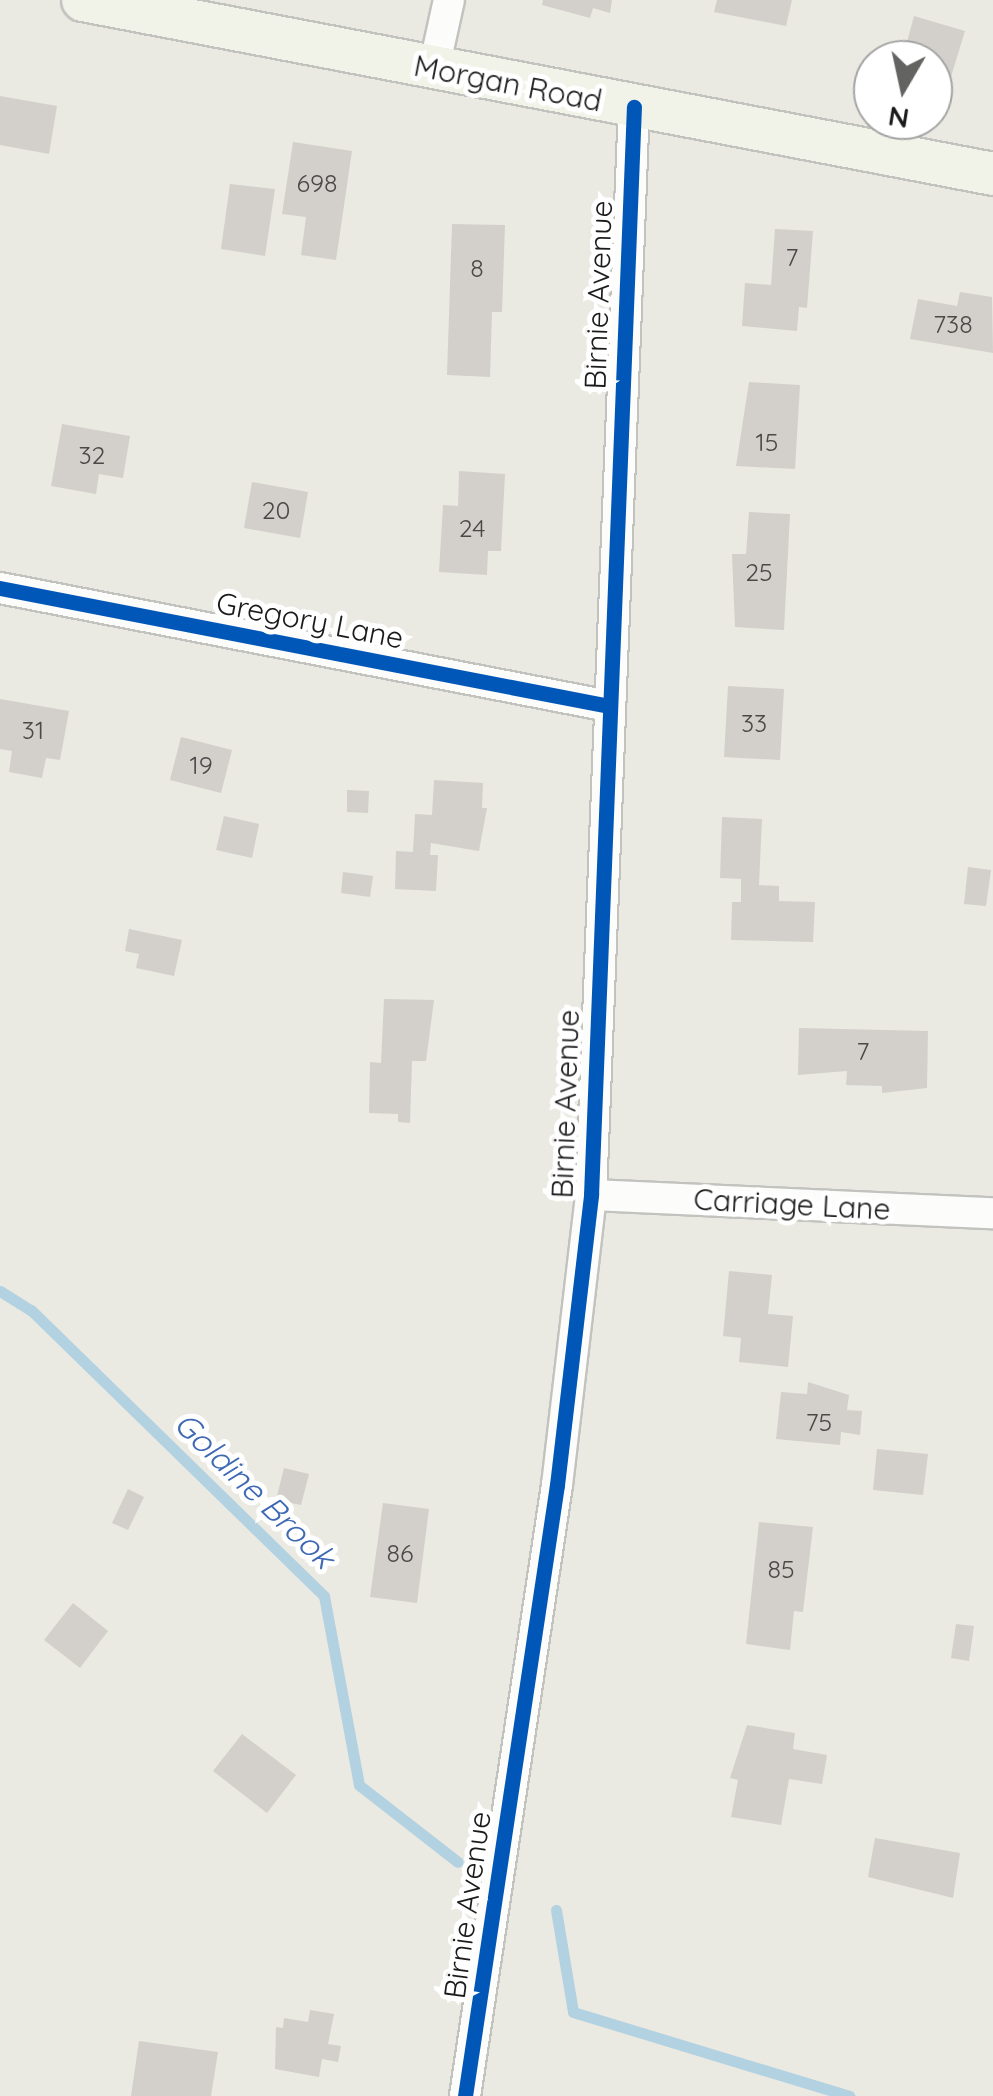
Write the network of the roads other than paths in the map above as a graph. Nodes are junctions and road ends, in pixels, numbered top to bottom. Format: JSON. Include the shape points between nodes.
{"nodes":[{"id":1,"x":82,"y":0,"type":"edge"},
{"id":2,"x":449,"y":0,"type":"edge"},
{"id":3,"x":434,"y":68,"type":"junction"},
{"id":4,"x":634,"y":107,"type":"junction"},
{"id":5,"x":993,"y":174,"type":"edge"},
{"id":6,"x":0,"y":588,"type":"edge"},
{"id":7,"x":609,"y":706,"type":"junction"},
{"id":8,"x":591,"y":1195,"type":"junction"},
{"id":9,"x":993,"y":1213,"type":"edge"},
{"id":10,"x":465,"y":2096,"type":"edge"}],
"edges":[{"from":1,"to":3,"type":"main road","name":"Morgan Road"},
{"from":2,"to":3,"type":"street"},
{"from":3,"to":4,"type":"main road","name":"Morgan Road"},
{"from":4,"to":5,"type":"main road","name":"Morgan Road"},
{"from":4,"to":7,"type":"street","name":"Birnie Avenue"},
{"from":6,"to":7,"type":"street","name":"Gregory Lane"},
{"from":7,"to":8,"type":"street","name":"Birnie Avenue"},
{"from":8,"to":9,"type":"street","name":"Carriage Lane"},
{"from":8,"to":10,"type":"street","name":"Birnie Avenue","via":[[557,1485]]}]}
